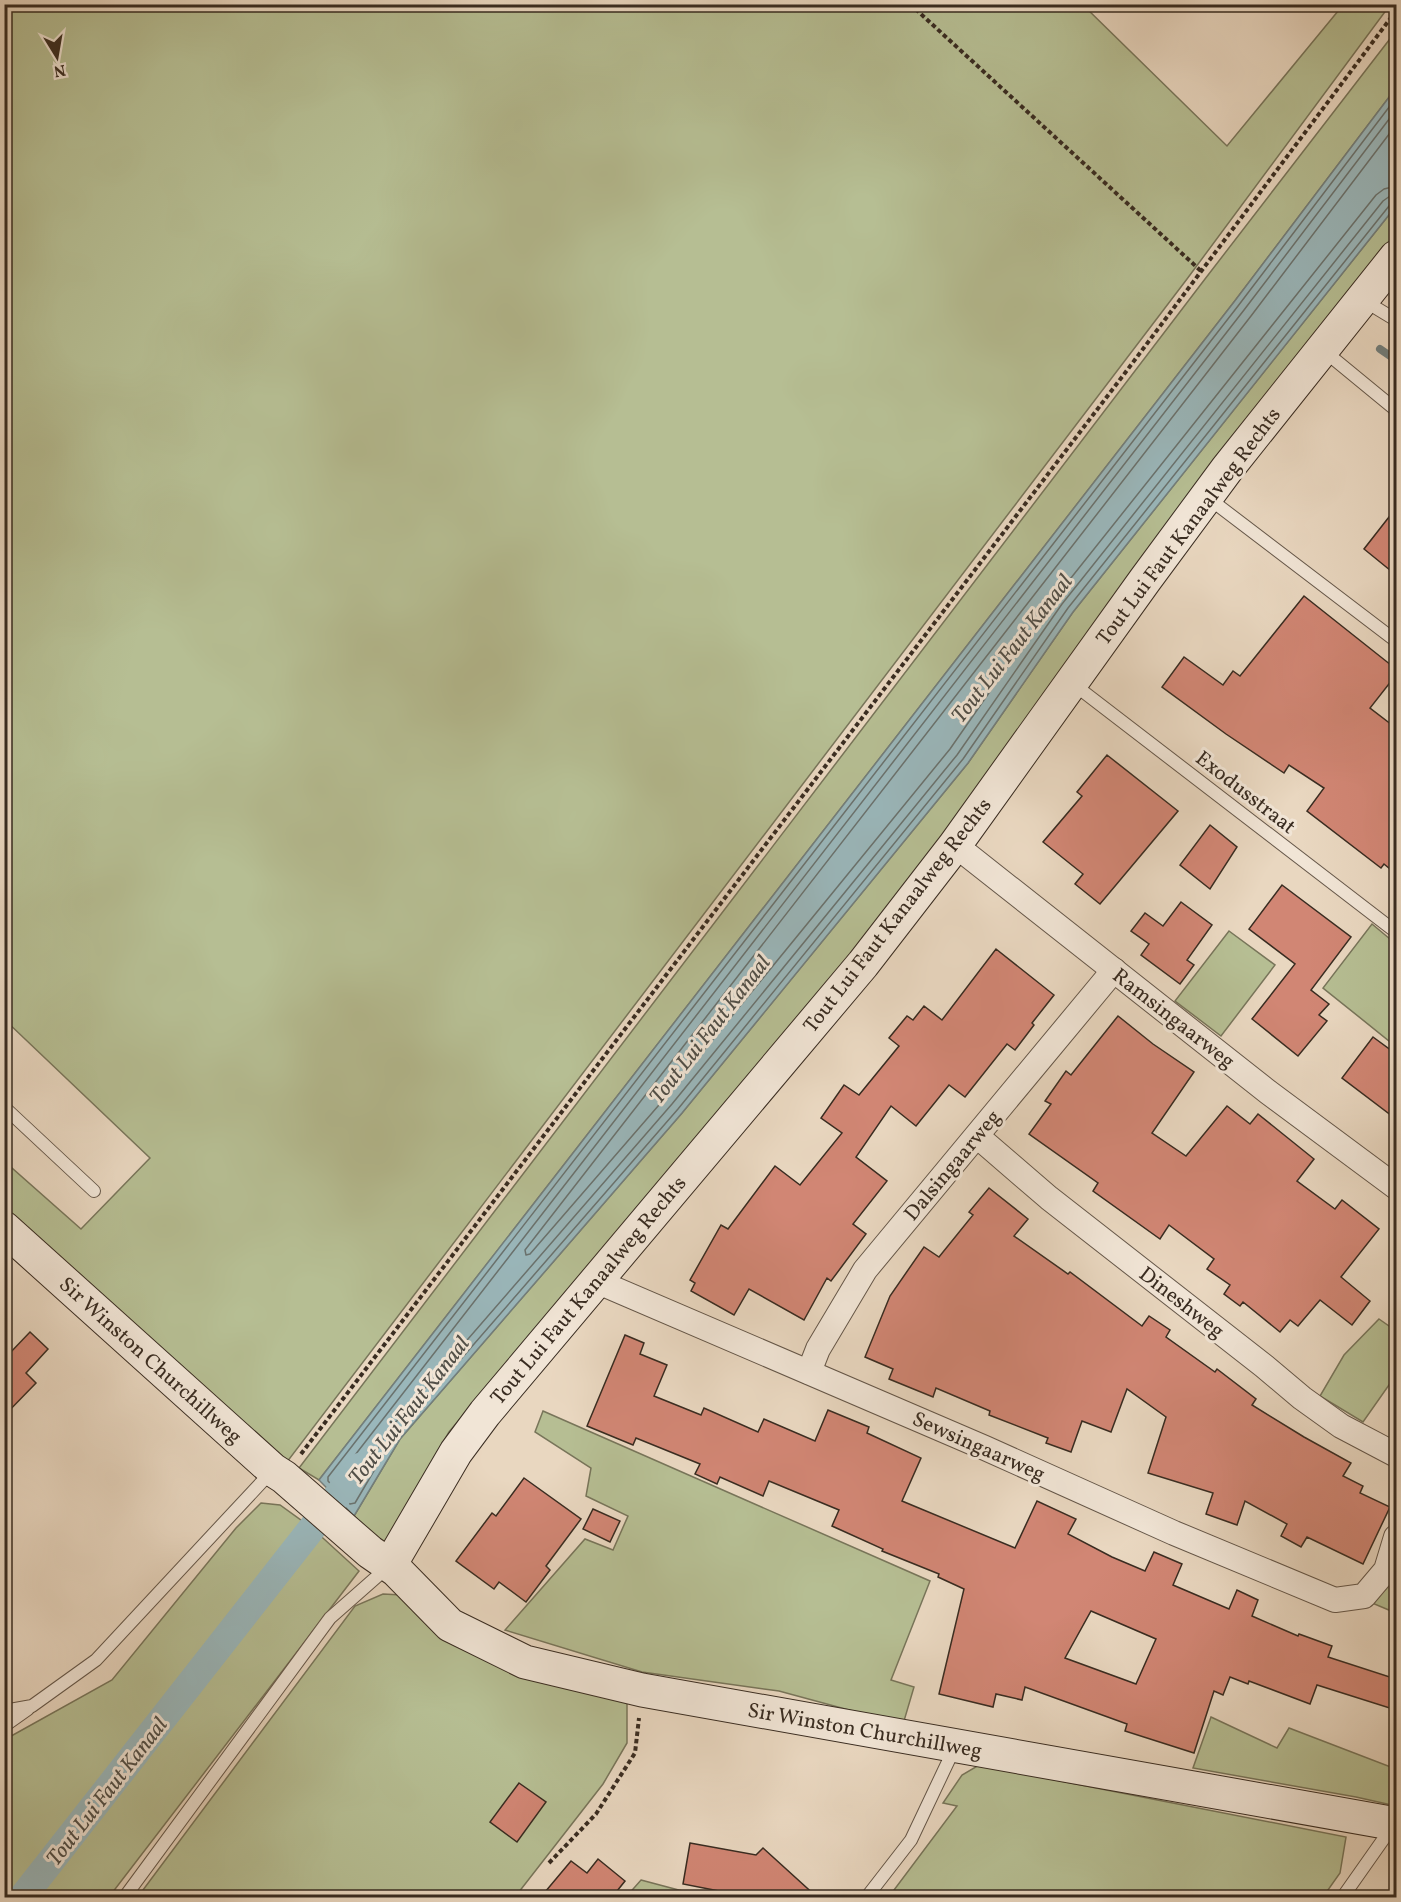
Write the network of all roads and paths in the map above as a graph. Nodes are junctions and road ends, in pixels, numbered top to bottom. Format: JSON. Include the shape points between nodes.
{"nodes":[{"id":1,"x":910,"y":4,"type":"edge"},
{"id":2,"x":1396,"y":11,"type":"edge"},
{"id":3,"x":1396,"y":257,"type":"edge"},
{"id":4,"x":1201,"y":271,"type":"junction"},
{"id":5,"x":1362,"y":299,"type":"junction"},
{"id":6,"x":1396,"y":320,"type":"edge"},
{"id":7,"x":1322,"y":349,"type":"junction"},
{"id":8,"x":1396,"y":410,"type":"edge"},
{"id":9,"x":1207,"y":497,"type":"junction"},
{"id":10,"x":1396,"y":642,"type":"edge"},
{"id":11,"x":1072,"y":683,"type":"junction"},
{"id":12,"x":955,"y":844,"type":"junction"},
{"id":13,"x":1396,"y":932,"type":"edge"},
{"id":14,"x":1114,"y":970,"type":"junction"},
{"id":15,"x":4,"y":1107,"type":"edge"},
{"id":16,"x":977,"y":1136,"type":"junction"},
{"id":17,"x":1396,"y":1187,"type":"edge"},
{"id":18,"x":94,"y":1191,"type":"dead end"},
{"id":19,"x":4,"y":1228,"type":"edge"},
{"id":20,"x":596,"y":1281,"type":"junction"},
{"id":21,"x":809,"y":1372,"type":"junction"},
{"id":22,"x":1396,"y":1455,"type":"edge"},
{"id":23,"x":285,"y":1479,"type":"junction"},
{"id":24,"x":1396,"y":1537,"type":"edge"},
{"id":25,"x":380,"y":1559,"type":"junction"},
{"id":26,"x":642,"y":1690,"type":"junction"},
{"id":27,"x":32,"y":1706,"type":"junction"},
{"id":28,"x":4,"y":1711,"type":"edge"},
{"id":29,"x":4,"y":1726,"type":"edge"},
{"id":30,"x":956,"y":1746,"type":"junction"},
{"id":31,"x":1396,"y":1824,"type":"edge"},
{"id":32,"x":549,"y":1863,"type":"dead end"},
{"id":33,"x":124,"y":1898,"type":"edge"},
{"id":34,"x":866,"y":1898,"type":"edge"},
{"id":35,"x":1341,"y":1898,"type":"edge"}],
"edges":[{"from":1,"to":4,"type":"path"},
{"from":2,"to":4,"type":"path"},
{"from":3,"to":5,"type":"street","name":"Tout Lui Faut Kanaalweg Rechts"},
{"from":4,"to":23,"type":"path"},
{"from":5,"to":6,"type":"lane"},
{"from":5,"to":7,"type":"street","name":"Tout Lui Faut Kanaalweg Rechts"},
{"from":7,"to":8,"type":"lane"},
{"from":7,"to":9,"type":"street","name":"Tout Lui Faut Kanaalweg Rechts"},
{"from":9,"to":10,"type":"lane"},
{"from":9,"to":11,"type":"street","name":"Tout Lui Faut Kanaalweg Rechts"},
{"from":11,"to":12,"type":"street","name":"Tout Lui Faut Kanaalweg Rechts"},
{"from":11,"to":13,"type":"lane","name":"Exodusstraat"},
{"from":12,"to":14,"type":"street","name":"Ramsingaarweg"},
{"from":12,"to":20,"type":"street","name":"Tout Lui Faut Kanaalweg Rechts","via":[[863,964]]},
{"from":14,"to":16,"type":"street","name":"Dalsingaarweg"},
{"from":14,"to":17,"type":"street","name":"Ramsingaarweg"},
{"from":15,"to":18,"type":"lane"},
{"from":16,"to":21,"type":"street","name":"Dalsingaarweg","via":[[865,1270],[818,1349]]},
{"from":16,"to":22,"type":"street","name":"Dineshweg","via":[[1049,1198],[1302,1398],[1341,1426]]},
{"from":19,"to":23,"type":"street","name":"Sir Winston Churchillweg"},
{"from":20,"to":21,"type":"street","name":"Sewsingaarweg"},
{"from":20,"to":25,"type":"street","name":"Tout Lui Faut Kanaalweg Rechts","via":[[485,1413]]},
{"from":21,"to":24,"type":"street","name":"Sewsingaarweg","via":[[1335,1600],[1364,1596],[1386,1570]]},
{"from":23,"to":25,"type":"street","name":"Sir Winston Churchillweg"},
{"from":23,"to":27,"type":"lane","via":[[96,1660]]},
{"from":25,"to":26,"type":"street","name":"Sir Winston Churchillweg","via":[[450,1625],[525,1662]]},
{"from":25,"to":33,"type":"lane","via":[[330,1618]]},
{"from":26,"to":30,"type":"street","name":"Sir Winston Churchillweg"},
{"from":26,"to":32,"type":"path","via":[[635,1753],[596,1814]]},
{"from":27,"to":28,"type":"lane"},
{"from":27,"to":29,"type":"lane"},
{"from":30,"to":31,"type":"street","name":"Sir Winston Churchillweg"},
{"from":30,"to":34,"type":"lane","via":[[911,1840]]},
{"from":31,"to":35,"type":"lane"}]}
